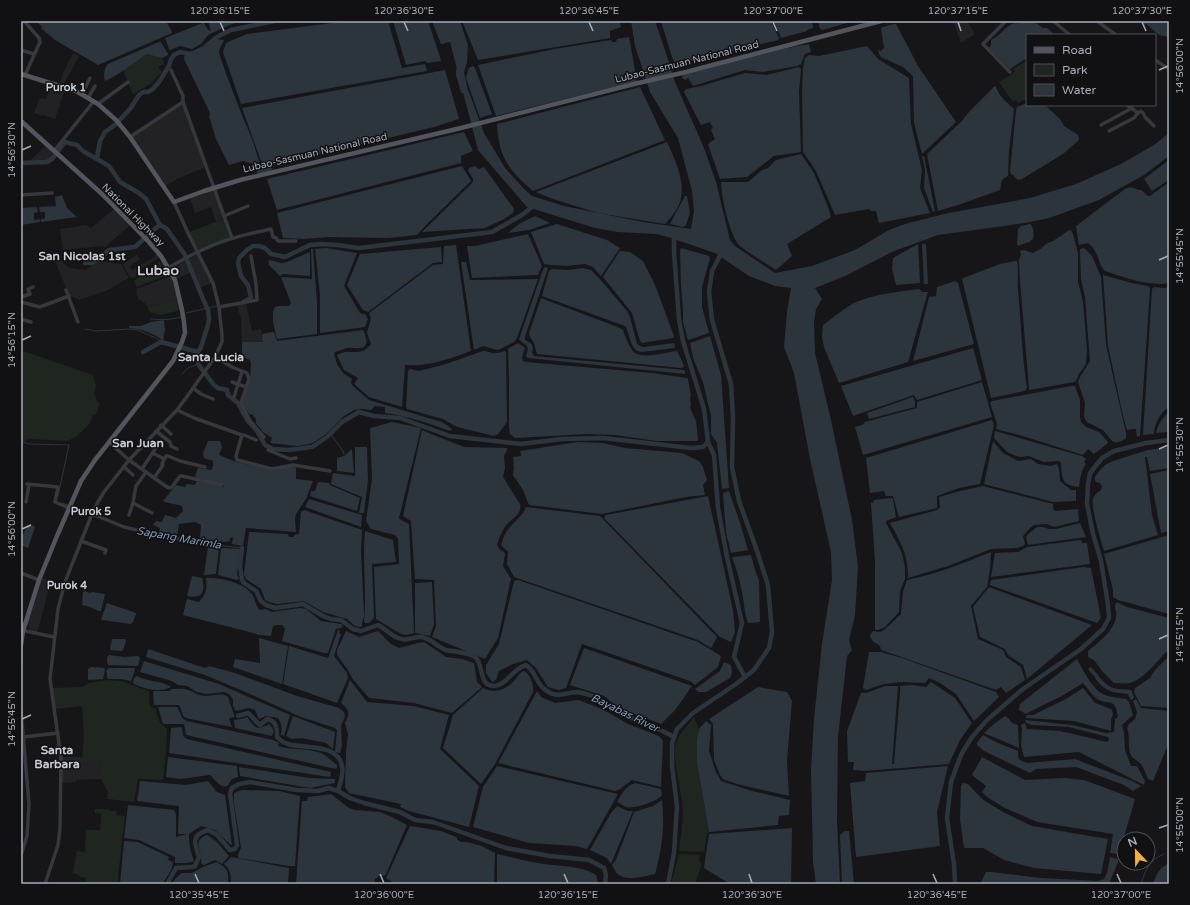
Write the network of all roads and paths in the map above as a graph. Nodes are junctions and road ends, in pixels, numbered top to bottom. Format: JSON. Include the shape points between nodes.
{"nodes":[{"id":1,"x":24,"y":21,"type":"edge"},
{"id":2,"x":881,"y":21,"type":"edge"},
{"id":3,"x":1006,"y":21,"type":"edge"},
{"id":4,"x":1053,"y":21,"type":"edge"},
{"id":5,"x":1097,"y":21,"type":"edge"},
{"id":6,"x":1069,"y":34,"type":"edge"},
{"id":7,"x":1115,"y":34,"type":"edge"},
{"id":8,"x":21,"y":50,"type":"edge"},
{"id":9,"x":34,"y":54,"type":"junction"},
{"id":10,"x":1156,"y":61,"type":"edge"},
{"id":11,"x":1169,"y":69,"type":"edge"},
{"id":12,"x":172,"y":70,"type":"dead end"},
{"id":13,"x":1010,"y":72,"type":"dead end"},
{"id":14,"x":23,"y":75,"type":"edge"},
{"id":15,"x":90,"y":78,"type":"dead end"},
{"id":16,"x":128,"y":82,"type":"dead end"},
{"id":17,"x":95,"y":86,"type":"dead end"},
{"id":18,"x":82,"y":94,"type":"junction"},
{"id":19,"x":88,"y":98,"type":"junction"},
{"id":20,"x":183,"y":102,"type":"junction"},
{"id":21,"x":96,"y":103,"type":"junction"},
{"id":22,"x":1129,"y":106,"type":"edge"},
{"id":23,"x":1132,"y":108,"type":"junction"},
{"id":24,"x":1138,"y":113,"type":"junction"},
{"id":25,"x":21,"y":121,"type":"edge"},
{"id":26,"x":1101,"y":125,"type":"dead end"},
{"id":27,"x":1154,"y":126,"type":"dead end"},
{"id":28,"x":1109,"y":132,"type":"dead end"},
{"id":29,"x":130,"y":137,"type":"junction"},
{"id":30,"x":54,"y":151,"type":"junction"},
{"id":31,"x":214,"y":188,"type":"junction"},
{"id":32,"x":52,"y":193,"type":"dead end"},
{"id":33,"x":21,"y":195,"type":"edge"},
{"id":34,"x":174,"y":202,"type":"junction"},
{"id":35,"x":248,"y":206,"type":"dead end"},
{"id":36,"x":186,"y":214,"type":"dead end"},
{"id":37,"x":181,"y":216,"type":"junction"},
{"id":38,"x":224,"y":216,"type":"junction"},
{"id":39,"x":189,"y":222,"type":"dead end"},
{"id":40,"x":184,"y":223,"type":"junction"},
{"id":41,"x":232,"y":238,"type":"junction"},
{"id":42,"x":296,"y":241,"type":"dead end"},
{"id":43,"x":198,"y":252,"type":"junction"},
{"id":44,"x":251,"y":256,"type":"dead end"},
{"id":45,"x":168,"y":268,"type":"junction"},
{"id":46,"x":33,"y":287,"type":"dead end"},
{"id":47,"x":66,"y":290,"type":"dead end"},
{"id":48,"x":22,"y":295,"type":"edge"},
{"id":49,"x":69,"y":296,"type":"junction"},
{"id":50,"x":23,"y":302,"type":"edge"},
{"id":51,"x":219,"y":306,"type":"junction"},
{"id":52,"x":21,"y":319,"type":"edge"},
{"id":53,"x":32,"y":322,"type":"dead end"},
{"id":54,"x":78,"y":322,"type":"dead end"},
{"id":55,"x":215,"y":357,"type":"junction"},
{"id":56,"x":242,"y":372,"type":"junction"},
{"id":57,"x":232,"y":382,"type":"dead end"},
{"id":58,"x":238,"y":384,"type":"junction"},
{"id":59,"x":246,"y":387,"type":"junction"},
{"id":60,"x":193,"y":388,"type":"junction"},
{"id":61,"x":234,"y":397,"type":"dead end"},
{"id":62,"x":213,"y":399,"type":"dead end"},
{"id":63,"x":177,"y":410,"type":"junction"},
{"id":64,"x":161,"y":425,"type":"junction"},
{"id":65,"x":156,"y":431,"type":"junction"},
{"id":66,"x":171,"y":434,"type":"dead end"},
{"id":67,"x":242,"y":435,"type":"junction"},
{"id":68,"x":264,"y":437,"type":"dead end"},
{"id":69,"x":256,"y":440,"type":"dead end"},
{"id":70,"x":110,"y":443,"type":"junction"},
{"id":71,"x":157,"y":446,"type":"dead end"},
{"id":72,"x":177,"y":449,"type":"dead end"},
{"id":73,"x":268,"y":450,"type":"dead end"},
{"id":74,"x":153,"y":453,"type":"junction"},
{"id":75,"x":164,"y":459,"type":"junction"},
{"id":76,"x":130,"y":460,"type":"junction"},
{"id":77,"x":294,"y":466,"type":"junction"},
{"id":78,"x":124,"y":467,"type":"junction"},
{"id":79,"x":205,"y":467,"type":"dead end"},
{"id":80,"x":142,"y":469,"type":"junction"},
{"id":81,"x":330,"y":471,"type":"dead end"},
{"id":82,"x":146,"y":472,"type":"junction"},
{"id":83,"x":133,"y":475,"type":"dead end"},
{"id":84,"x":155,"y":479,"type":"junction"},
{"id":85,"x":155,"y":486,"type":"dead end"},
{"id":86,"x":222,"y":486,"type":"dead end"},
{"id":87,"x":26,"y":502,"type":"dead end"},
{"id":88,"x":133,"y":503,"type":"junction"},
{"id":89,"x":70,"y":506,"type":"junction"},
{"id":90,"x":152,"y":513,"type":"dead end"},
{"id":91,"x":92,"y":514,"type":"junction"},
{"id":92,"x":129,"y":515,"type":"dead end"},
{"id":93,"x":82,"y":541,"type":"junction"},
{"id":94,"x":197,"y":542,"type":"dead end"},
{"id":95,"x":105,"y":553,"type":"dead end"},
{"id":96,"x":21,"y":573,"type":"edge"},
{"id":97,"x":39,"y":580,"type":"junction"},
{"id":98,"x":22,"y":630,"type":"edge"},
{"id":99,"x":54,"y":636,"type":"junction"},
{"id":100,"x":21,"y":645,"type":"edge"},
{"id":101,"x":21,"y":662,"type":"edge"},
{"id":102,"x":21,"y":710,"type":"edge"},
{"id":103,"x":58,"y":733,"type":"junction"},
{"id":104,"x":23,"y":737,"type":"junction"},
{"id":105,"x":21,"y":855,"type":"edge"},
{"id":106,"x":45,"y":884,"type":"edge"}],
"edges":[{"from":1,"to":9,"type":"street","via":[[40,40]]},
{"from":2,"to":31,"type":"main road","name":"Lubao-Sasmuan National Road","via":[[686,72]]},
{"from":3,"to":13,"type":"street","via":[[983,44]]},
{"from":4,"to":6,"type":"street"},
{"from":5,"to":7,"type":"street"},
{"from":8,"to":9,"type":"street"},
{"from":9,"to":14,"type":"street"},
{"from":10,"to":11,"type":"street"},
{"from":12,"to":20,"type":"street"},
{"from":14,"to":18,"type":"main road"},
{"from":15,"to":18,"type":"street"},
{"from":16,"to":21,"type":"street"},
{"from":17,"to":19,"type":"street"},
{"from":18,"to":19,"type":"main road"},
{"from":19,"to":21,"type":"main road"},
{"from":20,"to":29,"type":"street"},
{"from":20,"to":31,"type":"street"},
{"from":21,"to":29,"type":"main road","via":[[116,120]]},
{"from":21,"to":30,"type":"street"},
{"from":22,"to":23,"type":"street"},
{"from":23,"to":24,"type":"street"},
{"from":23,"to":26,"type":"street"},
{"from":24,"to":27,"type":"street","via":[[1142,112]]},
{"from":24,"to":28,"type":"street"},
{"from":25,"to":30,"type":"main road","name":"National Highway"},
{"from":29,"to":34,"type":"main road"},
{"from":30,"to":45,"type":"main road","name":"National Highway","via":[[156,248]]},
{"from":31,"to":34,"type":"main road","name":"Lubao-Sasmuan National Road"},
{"from":31,"to":38,"type":"street"},
{"from":32,"to":33,"type":"street"},
{"from":34,"to":37,"type":"street"},
{"from":35,"to":38,"type":"street"},
{"from":36,"to":37,"type":"street"},
{"from":37,"to":40,"type":"street"},
{"from":38,"to":41,"type":"street"},
{"from":39,"to":40,"type":"street"},
{"from":40,"to":43,"type":"street"},
{"from":41,"to":42,"type":"street","via":[[271,229],[278,241]]},
{"from":41,"to":43,"type":"street"},
{"from":43,"to":45,"type":"street"},
{"from":43,"to":51,"type":"street","via":[[213,283]]},
{"from":44,"to":51,"type":"street","via":[[257,300]]},
{"from":45,"to":70,"type":"main road","name":"National Highway","via":[[182,310],[185,333],[179,350],[169,366]]},
{"from":46,"to":48,"type":"street","via":[[28,289],[30,294]]},
{"from":47,"to":49,"type":"street"},
{"from":48,"to":50,"type":"street"},
{"from":49,"to":50,"type":"street","via":[[40,307]]},
{"from":49,"to":54,"type":"street"},
{"from":51,"to":55,"type":"street","via":[[222,342]]},
{"from":52,"to":53,"type":"street"},
{"from":55,"to":56,"type":"street"},
{"from":55,"to":60,"type":"street"},
{"from":56,"to":58,"type":"street"},
{"from":56,"to":59,"type":"street","via":[[249,376]]},
{"from":57,"to":58,"type":"street"},
{"from":58,"to":59,"type":"street"},
{"from":58,"to":61,"type":"street"},
{"from":59,"to":68,"type":"street","via":[[241,403],[250,421]]},
{"from":60,"to":62,"type":"street"},
{"from":60,"to":63,"type":"street"},
{"from":63,"to":64,"type":"street"},
{"from":63,"to":67,"type":"street"},
{"from":64,"to":65,"type":"street"},
{"from":64,"to":66,"type":"street"},
{"from":65,"to":72,"type":"street"},
{"from":65,"to":76,"type":"street"},
{"from":67,"to":69,"type":"street"},
{"from":67,"to":77,"type":"street","via":[[237,460],[272,469]]},
{"from":70,"to":76,"type":"street"},
{"from":70,"to":89,"type":"main road","name":"National Highway","via":[[84,476]]},
{"from":71,"to":74,"type":"street"},
{"from":73,"to":77,"type":"street","via":[[290,459],[294,458]]},
{"from":74,"to":75,"type":"street"},
{"from":74,"to":80,"type":"street"},
{"from":75,"to":79,"type":"street","via":[[168,456]]},
{"from":75,"to":84,"type":"street"},
{"from":76,"to":78,"type":"street"},
{"from":76,"to":80,"type":"street"},
{"from":77,"to":81,"type":"street"},
{"from":78,"to":83,"type":"street"},
{"from":78,"to":91,"type":"street","via":[[104,492]]},
{"from":80,"to":82,"type":"street"},
{"from":82,"to":84,"type":"street"},
{"from":82,"to":88,"type":"street","via":[[136,486]]},
{"from":84,"to":85,"type":"street"},
{"from":84,"to":86,"type":"street","via":[[170,488],[180,476]]},
{"from":87,"to":89,"type":"street","via":[[28,485],[58,487],[55,502]]},
{"from":88,"to":90,"type":"street"},
{"from":88,"to":92,"type":"street"},
{"from":89,"to":97,"type":"main road","name":"National Highway"},
{"from":91,"to":93,"type":"street"},
{"from":91,"to":94,"type":"street","via":[[124,526]]},
{"from":93,"to":95,"type":"street","via":[[106,550]]},
{"from":93,"to":99,"type":"street","via":[[63,590]]},
{"from":96,"to":97,"type":"street"},
{"from":97,"to":98,"type":"main road","name":"National Highway"},
{"from":98,"to":99,"type":"street"},
{"from":98,"to":100,"type":"main road","name":"National Highway"},
{"from":99,"to":103,"type":"street","via":[[50,679]]},
{"from":100,"to":101,"type":"street"},
{"from":102,"to":104,"type":"street"},
{"from":103,"to":104,"type":"street"},
{"from":103,"to":106,"type":"street","via":[[61,758],[60,829],[58,845]]},
{"from":104,"to":105,"type":"street","via":[[29,805]]}]}
